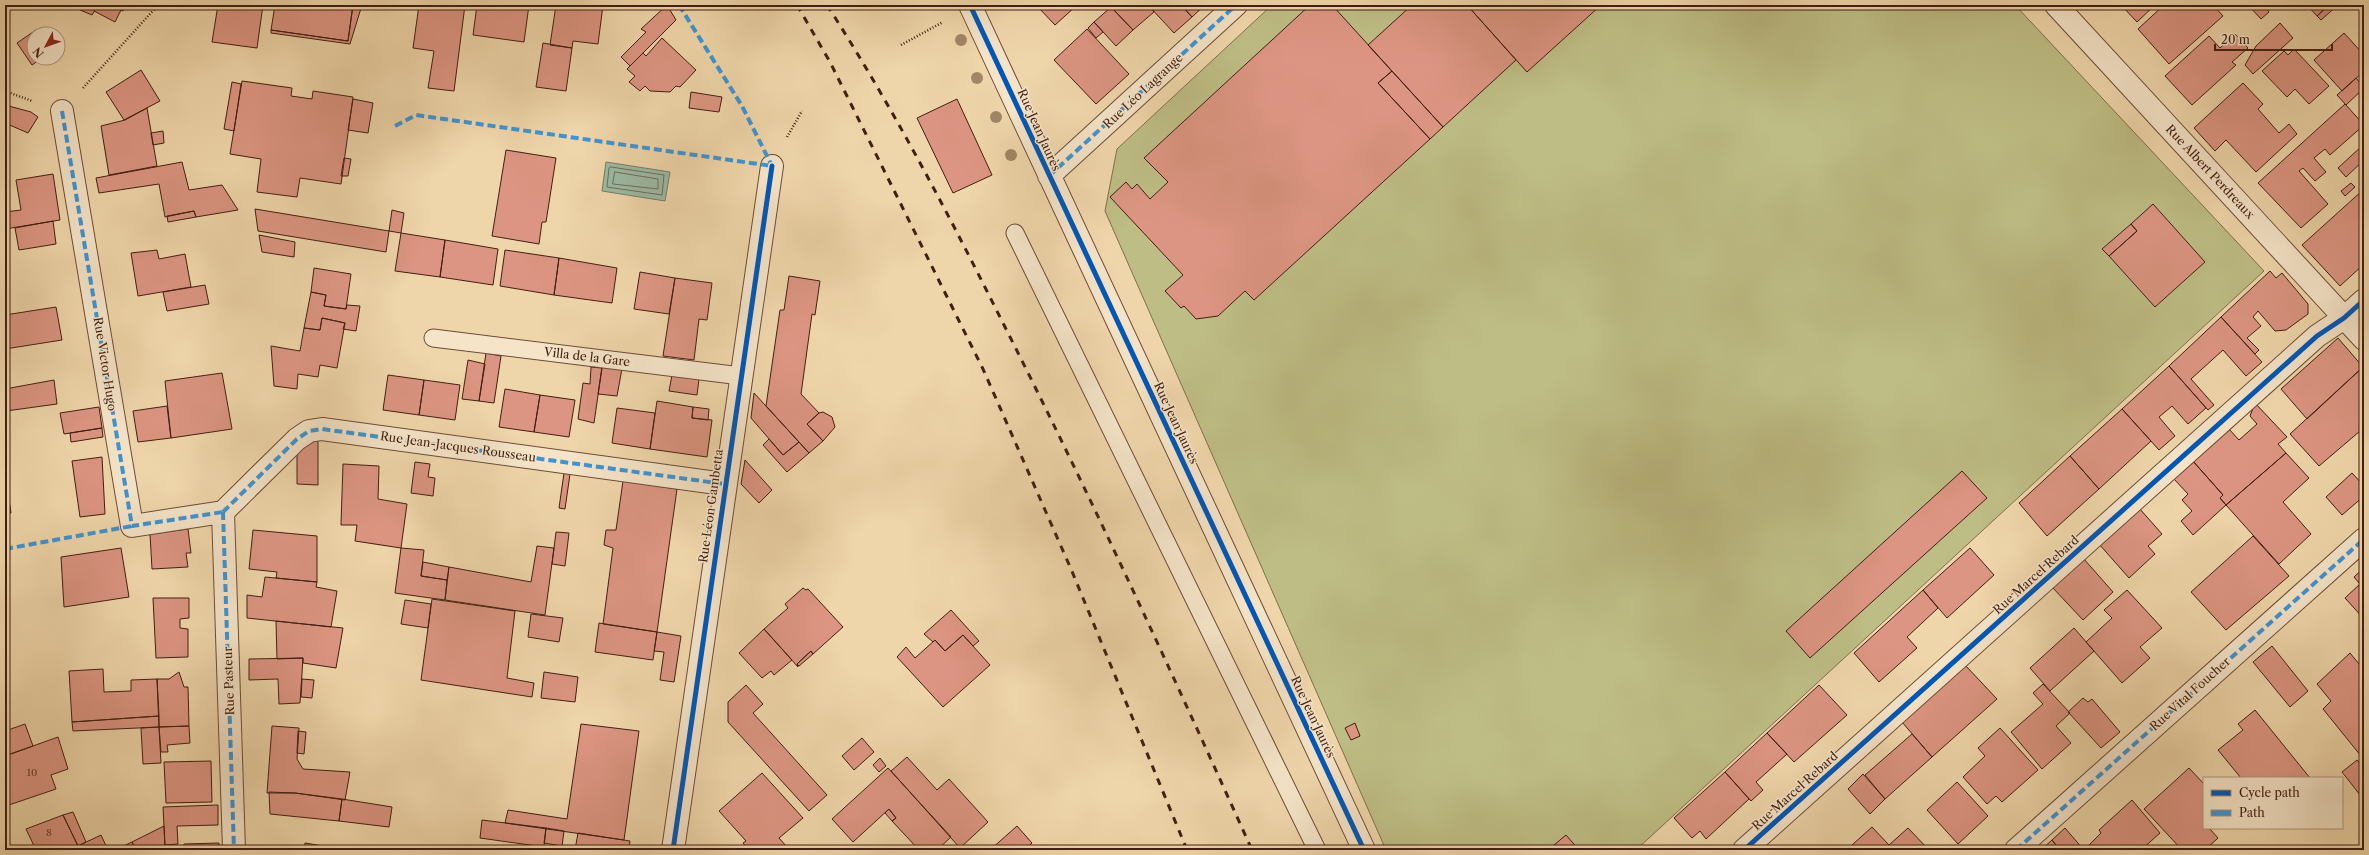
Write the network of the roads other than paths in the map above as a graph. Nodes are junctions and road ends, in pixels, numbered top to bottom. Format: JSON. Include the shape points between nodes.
{"nodes":[{"id":1,"x":1236,"y":5,"type":"edge"},
{"id":2,"x":2056,"y":5,"type":"edge"},
{"id":3,"x":971,"y":6,"type":"edge"},
{"id":4,"x":62,"y":111,"type":"road end"},
{"id":5,"x":772,"y":166,"type":"dead end"},
{"id":6,"x":1049,"y":176,"type":"junction"},
{"id":7,"x":1015,"y":233,"type":"dead end"},
{"id":8,"x":2364,"y":300,"type":"edge"},
{"id":9,"x":2344,"y":318,"type":"junction"},
{"id":10,"x":433,"y":338,"type":"dead end"},
{"id":11,"x":2364,"y":339,"type":"edge"},
{"id":12,"x":740,"y":376,"type":"junction"},
{"id":13,"x":724,"y":484,"type":"junction"},
{"id":14,"x":223,"y":512,"type":"junction"},
{"id":15,"x":2364,"y":539,"type":"edge"},
{"id":16,"x":234,"y":850,"type":"edge"},
{"id":17,"x":673,"y":850,"type":"edge"},
{"id":18,"x":1317,"y":850,"type":"edge"},
{"id":19,"x":1364,"y":850,"type":"edge"},
{"id":20,"x":1744,"y":850,"type":"edge"},
{"id":21,"x":2016,"y":850,"type":"edge"}],
"edges":[{"from":1,"to":6,"type":"street","name":"Rue Léo Lagrange"},
{"from":2,"to":9,"type":"street","name":"Rue Albert Perdreaux"},
{"from":3,"to":6,"type":"street","name":"Rue Jean Jaurès"},
{"from":4,"to":14,"type":"street","name":"Rue Victor Hugo","via":[[132,526]]},
{"from":5,"to":12,"type":"street","name":"Rue Léon Gambetta"},
{"from":6,"to":19,"type":"street","name":"Rue Jean Jaurès"},
{"from":7,"to":18,"type":"lane"},
{"from":8,"to":9,"type":"street","name":"Rue Marcel Rebard"},
{"from":9,"to":11,"type":"street","name":"Rue Albert Perdreaux"},
{"from":9,"to":20,"type":"street","name":"Rue Marcel Rebard","via":[[2317,336]]},
{"from":10,"to":12,"type":"lane","name":"Villa de la Gare"},
{"from":12,"to":13,"type":"street","name":"Rue Léon Gambetta"},
{"from":13,"to":14,"type":"street","name":"Rue Jean-Jacques Rousseau","via":[[322,429],[309,431],[297,439]]},
{"from":13,"to":17,"type":"street","name":"Rue Léon Gambetta"},
{"from":14,"to":16,"type":"street","name":"Rue Pasteur"},
{"from":15,"to":21,"type":"street","name":"Rue Vital Foucher"}]}
